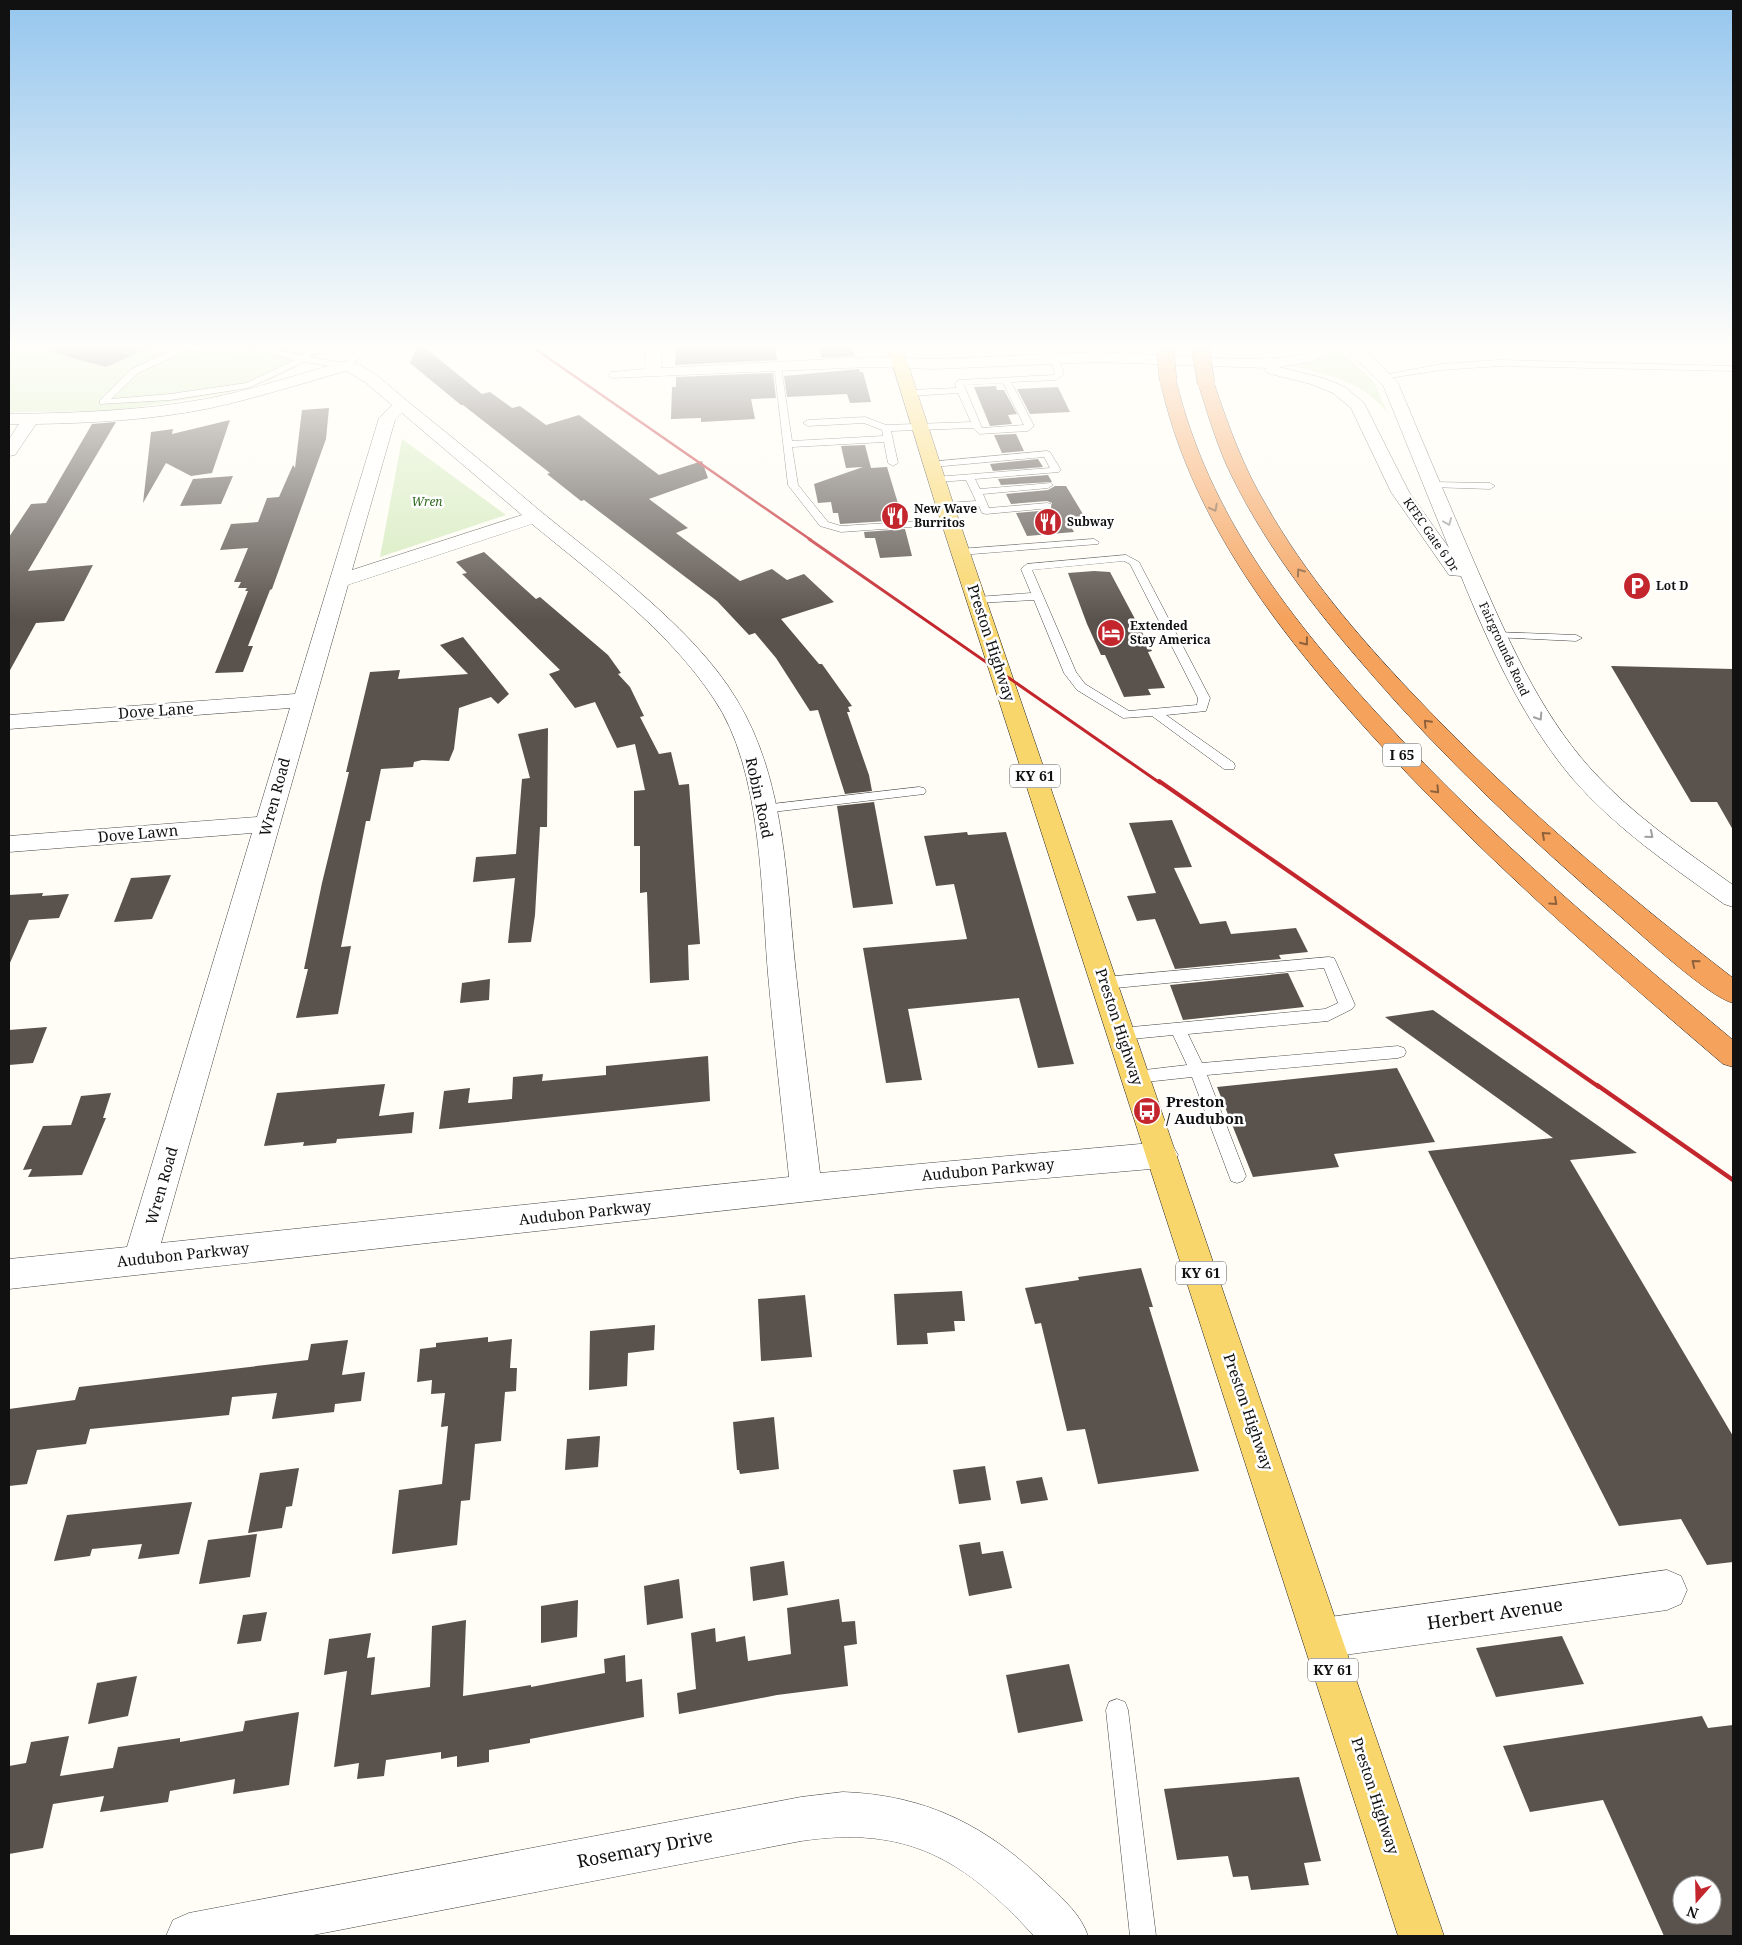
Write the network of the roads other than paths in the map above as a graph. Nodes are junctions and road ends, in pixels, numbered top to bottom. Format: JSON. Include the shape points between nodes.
{"nodes":[{"id":1,"x":19,"y":437,"type":"edge"},
{"id":2,"x":381,"y":437,"type":"edge"},
{"id":3,"x":440,"y":437,"type":"edge"},
{"id":4,"x":786,"y":437,"type":"edge"},
{"id":5,"x":924,"y":437,"type":"edge"},
{"id":6,"x":1183,"y":437,"type":"edge"},
{"id":7,"x":1223,"y":437,"type":"edge"},
{"id":8,"x":1373,"y":437,"type":"edge"},
{"id":9,"x":1413,"y":437,"type":"edge"},
{"id":10,"x":888,"y":438,"type":"joint"},
{"id":11,"x":787,"y":444,"type":"junction"},
{"id":12,"x":9,"y":451,"type":"edge"},
{"id":13,"x":893,"y":463,"type":"dead end"},
{"id":14,"x":935,"y":472,"type":"junction"},
{"id":15,"x":970,"y":477,"type":"junction"},
{"id":16,"x":1048,"y":485,"type":"dead end"},
{"id":17,"x":1433,"y":485,"type":"junction"},
{"id":18,"x":1490,"y":486,"type":"dead end"},
{"id":19,"x":977,"y":492,"type":"junction"},
{"id":20,"x":982,"y":503,"type":"junction"},
{"id":21,"x":1047,"y":506,"type":"dead end"},
{"id":22,"x":947,"y":514,"type":"junction"},
{"id":23,"x":535,"y":517,"type":"junction"},
{"id":24,"x":1094,"y":542,"type":"dead end"},
{"id":25,"x":960,"y":552,"type":"junction"},
{"id":26,"x":339,"y":581,"type":"junction"},
{"id":27,"x":1038,"y":596,"type":"junction"},
{"id":28,"x":977,"y":600,"type":"junction"},
{"id":29,"x":1485,"y":612,"type":"junction"},
{"id":30,"x":1496,"y":635,"type":"junction"},
{"id":31,"x":1576,"y":638,"type":"dead end"},
{"id":32,"x":303,"y":700,"type":"junction"},
{"id":33,"x":1154,"y":712,"type":"junction"},
{"id":34,"x":9,"y":722,"type":"edge"},
{"id":35,"x":1229,"y":766,"type":"dead end"},
{"id":36,"x":919,"y":791,"type":"dead end"},
{"id":37,"x":764,"y":809,"type":"junction"},
{"id":38,"x":267,"y":824,"type":"junction"},
{"id":39,"x":9,"y":844,"type":"edge"},
{"id":40,"x":1733,"y":898,"type":"edge"},
{"id":41,"x":1105,"y":983,"type":"junction"},
{"id":42,"x":1733,"y":993,"type":"edge"},
{"id":43,"x":1177,"y":1028,"type":"junction"},
{"id":44,"x":1121,"y":1034,"type":"junction"},
{"id":45,"x":1398,"y":1052,"type":"dead end"},
{"id":46,"x":1733,"y":1056,"type":"edge"},
{"id":47,"x":1197,"y":1070,"type":"junction"},
{"id":48,"x":1136,"y":1077,"type":"junction"},
{"id":49,"x":1162,"y":1155,"type":"junction"},
{"id":50,"x":1236,"y":1176,"type":"dead end"},
{"id":51,"x":806,"y":1188,"type":"junction"},
{"id":52,"x":140,"y":1260,"type":"junction"},
{"id":53,"x":9,"y":1274,"type":"edge"},
{"id":54,"x":1667,"y":1590,"type":"dead end"},
{"id":55,"x":1323,"y":1638,"type":"junction"},
{"id":56,"x":1117,"y":1710,"type":"dead end"},
{"id":57,"x":189,"y":1936,"type":"edge"},
{"id":58,"x":1065,"y":1936,"type":"edge"},
{"id":59,"x":1143,"y":1936,"type":"edge"},
{"id":60,"x":1421,"y":1936,"type":"edge"}],
"edges":[{"from":1,"to":12,"type":"street"},
{"from":2,"to":26,"type":"street","name":"Wren Road"},
{"from":3,"to":23,"type":"street","name":"Robin Road"},
{"from":4,"to":11,"type":"lane"},
{"from":5,"to":14,"type":"main road","name":"Preston Highway","number":"KY 61"},
{"from":6,"to":46,"type":"highway","number":"I 65","one_way":true,"bridge":true,"via":[[1216,513],[1251,570],[1329,673],[1384,736],[1452,806],[1601,945]]},
{"from":42,"to":7,"type":"highway","number":"I 65","one_way":true,"bridge":true,"via":[[1516,809],[1414,708],[1354,642],[1283,548],[1253,501]]},
{"from":8,"to":29,"type":"street","name":"KFEC Gate 6 Dr","via":[[1400,492]]},
{"from":9,"to":17,"type":"street","name":"Fairgrounds Road"},
{"from":10,"to":11,"type":"lane"},
{"from":10,"to":13,"type":"lane"},
{"from":11,"to":22,"type":"lane","via":[[793,485],[824,524],[840,529]]},
{"from":14,"to":15,"type":"lane"},
{"from":14,"to":15,"type":"lane","via":[[1046,454],[1056,470]]},
{"from":14,"to":22,"type":"main road","name":"Preston Highway","number":"KY 61"},
{"from":15,"to":19,"type":"lane"},
{"from":16,"to":19,"type":"lane"},
{"from":17,"to":18,"type":"lane"},
{"from":17,"to":29,"type":"street","name":"Fairgrounds Road","one_way":true},
{"from":19,"to":20,"type":"lane"},
{"from":20,"to":21,"type":"lane","via":[[986,511]]},
{"from":20,"to":22,"type":"lane"},
{"from":22,"to":25,"type":"main road","name":"Preston Highway","number":"KY 61"},
{"from":23,"to":26,"type":"street"},
{"from":23,"to":37,"type":"street","name":"Robin Road","via":[[640,606],[704,669],[740,726]]},
{"from":24,"to":25,"type":"lane"},
{"from":25,"to":28,"type":"main road","name":"Preston Highway","number":"KY 61"},
{"from":26,"to":32,"type":"street","name":"Wren Road"},
{"from":27,"to":28,"type":"lane"},
{"from":27,"to":33,"type":"lane","via":[[1070,673],[1081,687],[1127,714]]},
{"from":27,"to":33,"type":"lane","via":[[1026,569],[1031,566],[1126,558],[1134,562],[1204,698],[1202,708]]},
{"from":28,"to":41,"type":"main road","name":"Preston Highway","number":"KY 61"},
{"from":29,"to":30,"type":"street","name":"Fairgrounds Road"},
{"from":30,"to":31,"type":"lane"},
{"from":30,"to":40,"type":"street","name":"Fairgrounds Road","one_way":true,"via":[[1527,698],[1582,774],[1667,850]]},
{"from":32,"to":34,"type":"street","name":"Dove Lane"},
{"from":32,"to":38,"type":"street","name":"Wren Road"},
{"from":33,"to":35,"type":"lane"},
{"from":36,"to":37,"type":"lane"},
{"from":37,"to":51,"type":"street","name":"Robin Road"},
{"from":38,"to":39,"type":"street","name":"Dove Lawn"},
{"from":38,"to":52,"type":"street","name":"Wren Road"},
{"from":41,"to":43,"type":"lane","via":[[1328,962],[1347,1005],[1328,1015]]},
{"from":41,"to":44,"type":"main road","name":"Preston Highway","number":"KY 61"},
{"from":43,"to":44,"type":"lane"},
{"from":43,"to":47,"type":"lane"},
{"from":44,"to":48,"type":"main road","name":"Preston Highway","number":"KY 61"},
{"from":45,"to":47,"type":"lane"},
{"from":47,"to":48,"type":"lane"},
{"from":47,"to":50,"type":"lane"},
{"from":48,"to":49,"type":"main road","name":"Preston Highway","number":"KY 61"},
{"from":49,"to":51,"type":"street","name":"Audubon Parkway"},
{"from":49,"to":55,"type":"main road","name":"Preston Highway","number":"KY 61"},
{"from":51,"to":52,"type":"street","name":"Audubon Parkway"},
{"from":52,"to":53,"type":"street","name":"Audubon Parkway"},
{"from":54,"to":55,"type":"street","name":"Herbert Avenue"},
{"from":55,"to":60,"type":"main road","name":"Preston Highway","number":"KY 61"},
{"from":56,"to":59,"type":"lane"},
{"from":57,"to":58,"type":"street","name":"Rosemary Drive","via":[[801,1819],[843,1814],[882,1816],[920,1825],[975,1851],[1032,1898]]}]}
